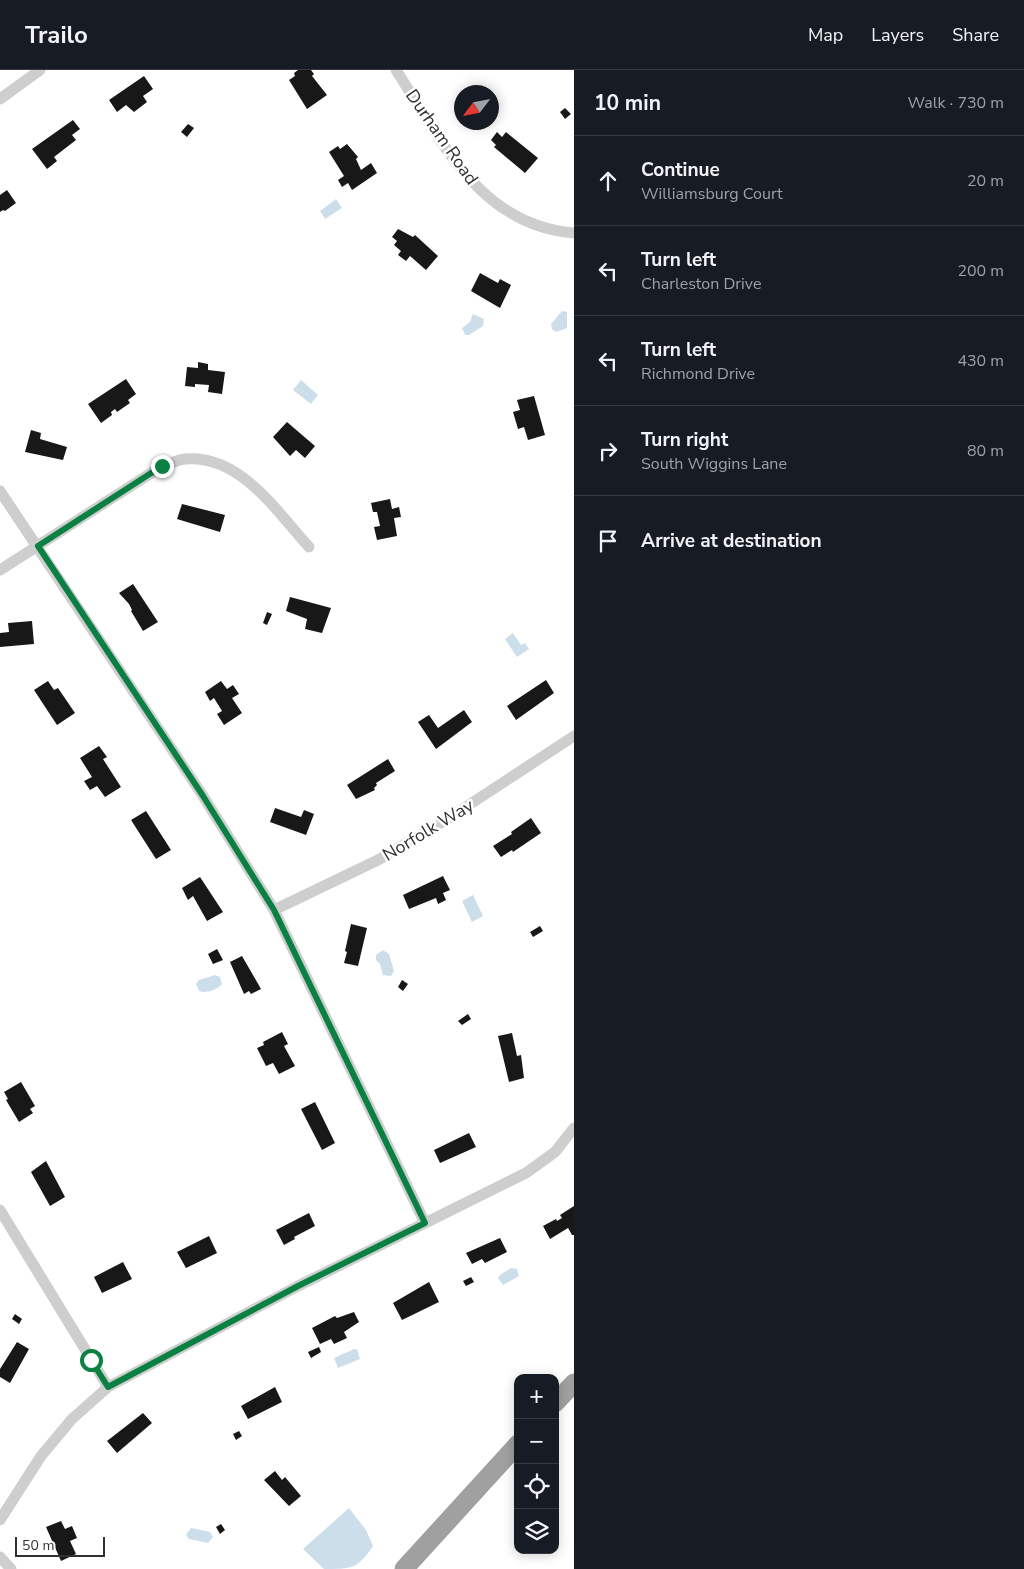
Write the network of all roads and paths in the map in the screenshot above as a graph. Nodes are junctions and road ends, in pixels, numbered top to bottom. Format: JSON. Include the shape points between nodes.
{"nodes":[{"id":1,"x":40,"y":70,"type":"edge"},
{"id":2,"x":396,"y":70,"type":"edge"},
{"id":3,"x":0,"y":99,"type":"edge"},
{"id":4,"x":574,"y":233,"type":"edge"},
{"id":5,"x":0,"y":491,"type":"edge"},
{"id":6,"x":38,"y":546,"type":"junction"},
{"id":7,"x":309,"y":547,"type":"dead end"},
{"id":8,"x":0,"y":570,"type":"edge"},
{"id":9,"x":574,"y":736,"type":"edge"},
{"id":10,"x":274,"y":910,"type":"junction"},
{"id":11,"x":574,"y":1128,"type":"edge"},
{"id":12,"x":0,"y":1210,"type":"edge"},
{"id":13,"x":425,"y":1223,"type":"junction"},
{"id":14,"x":574,"y":1383,"type":"edge"},
{"id":15,"x":108,"y":1387,"type":"junction"},
{"id":16,"x":559,"y":1399,"type":"edge"},
{"id":17,"x":514,"y":1448,"type":"edge"},
{"id":18,"x":0,"y":1520,"type":"edge"},
{"id":19,"x":0,"y":1557,"type":"edge"},
{"id":20,"x":11,"y":1569,"type":"edge"},
{"id":21,"x":404,"y":1569,"type":"edge"}],
"edges":[{"from":1,"to":3,"type":"street"},
{"from":2,"to":4,"type":"street","name":"Durham Road","via":[[464,174],[487,198],[510,215],[556,231]]},
{"from":5,"to":6,"type":"street"},
{"from":6,"to":7,"type":"street","via":[[162,466],[183,459],[202,459],[236,472],[257,489]]},
{"from":6,"to":8,"type":"street"},
{"from":6,"to":10,"type":"street"},
{"from":9,"to":10,"type":"street","name":"Norfolk Way","via":[[378,860]]},
{"from":10,"to":13,"type":"street"},
{"from":11,"to":13,"type":"street","via":[[555,1152],[526,1173]]},
{"from":12,"to":15,"type":"street"},
{"from":13,"to":15,"type":"street"},
{"from":14,"to":16,"type":"highway"},
{"from":15,"to":18,"type":"street","via":[[65,1426],[41,1456]]},
{"from":17,"to":21,"type":"highway"},
{"from":19,"to":20,"type":"street"}]}
